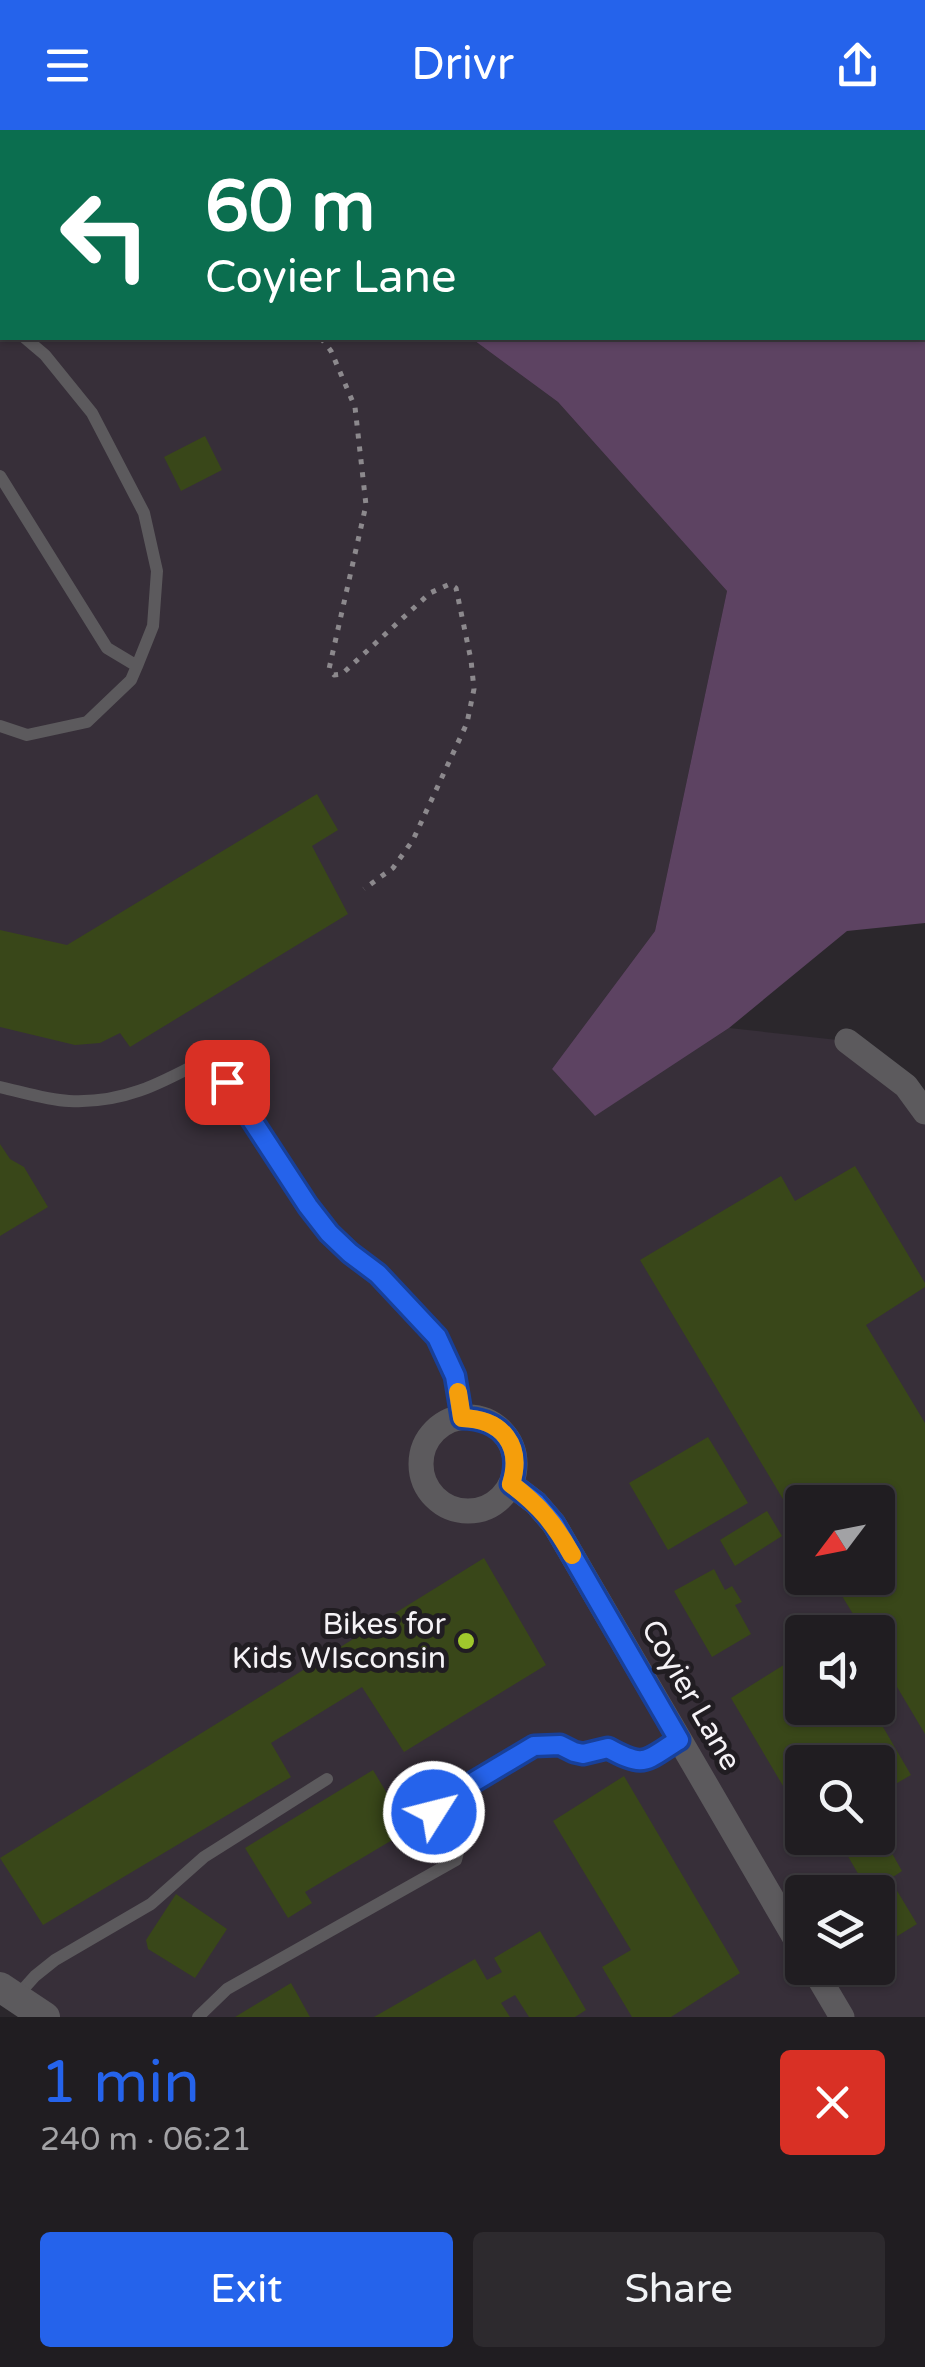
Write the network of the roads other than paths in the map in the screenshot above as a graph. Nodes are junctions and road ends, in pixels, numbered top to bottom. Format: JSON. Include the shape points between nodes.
{"nodes":[{"id":1,"x":28,"y":340,"type":"edge"},
{"id":2,"x":0,"y":476,"type":"edge"},
{"id":3,"x":137,"y":666,"type":"junction"},
{"id":4,"x":0,"y":726,"type":"edge"},
{"id":5,"x":847,"y":1041,"type":"dead end"},
{"id":6,"x":0,"y":1087,"type":"edge"},
{"id":7,"x":925,"y":1112,"type":"edge"},
{"id":8,"x":462,"y":1418,"type":"junction"},
{"id":9,"x":511,"y":1484,"type":"junction"},
{"id":10,"x":679,"y":1740,"type":"junction"},
{"id":11,"x":327,"y":1779,"type":"dead end"},
{"id":12,"x":785,"y":1921,"type":"edge"},
{"id":13,"x":823,"y":1985,"type":"edge"},
{"id":14,"x":8,"y":1992,"type":"edge"},
{"id":15,"x":45,"y":2017,"type":"edge"},
{"id":16,"x":198,"y":2017,"type":"edge"},
{"id":17,"x":842,"y":2017,"type":"edge"}],
"edges":[{"from":1,"to":3,"type":"lane","via":[[92,413],[144,513],[157,571],[153,626]]},
{"from":2,"to":3,"type":"lane","via":[[108,648]]},
{"from":3,"to":4,"type":"lane","via":[[87,722],[27,735]]},
{"from":5,"to":7,"type":"street","via":[[906,1086]]},
{"from":6,"to":8,"type":"lane","via":[[68,1101],[116,1099],[210,1057],[329,1233],[437,1337],[455,1376]]},
{"from":8,"to":9,"type":"street","via":[[502,1431],[515,1456]]},
{"from":8,"to":9,"type":"street","via":[[437,1429],[422,1454],[432,1494],[443,1504],[474,1511],[502,1497]]},
{"from":9,"to":10,"type":"street","name":"Coyier Lane","via":[[554,1524]]},
{"from":10,"to":12,"type":"street","name":"Coyier Lane"},
{"from":10,"to":16,"type":"lane","via":[[636,1762],[608,1748],[583,1754],[560,1745],[534,1746],[435,1805],[456,1860],[227,1989]]},
{"from":11,"to":14,"type":"lane","via":[[204,1857],[152,1904]]},
{"from":13,"to":17,"type":"street"},
{"from":14,"to":15,"type":"street"}]}
